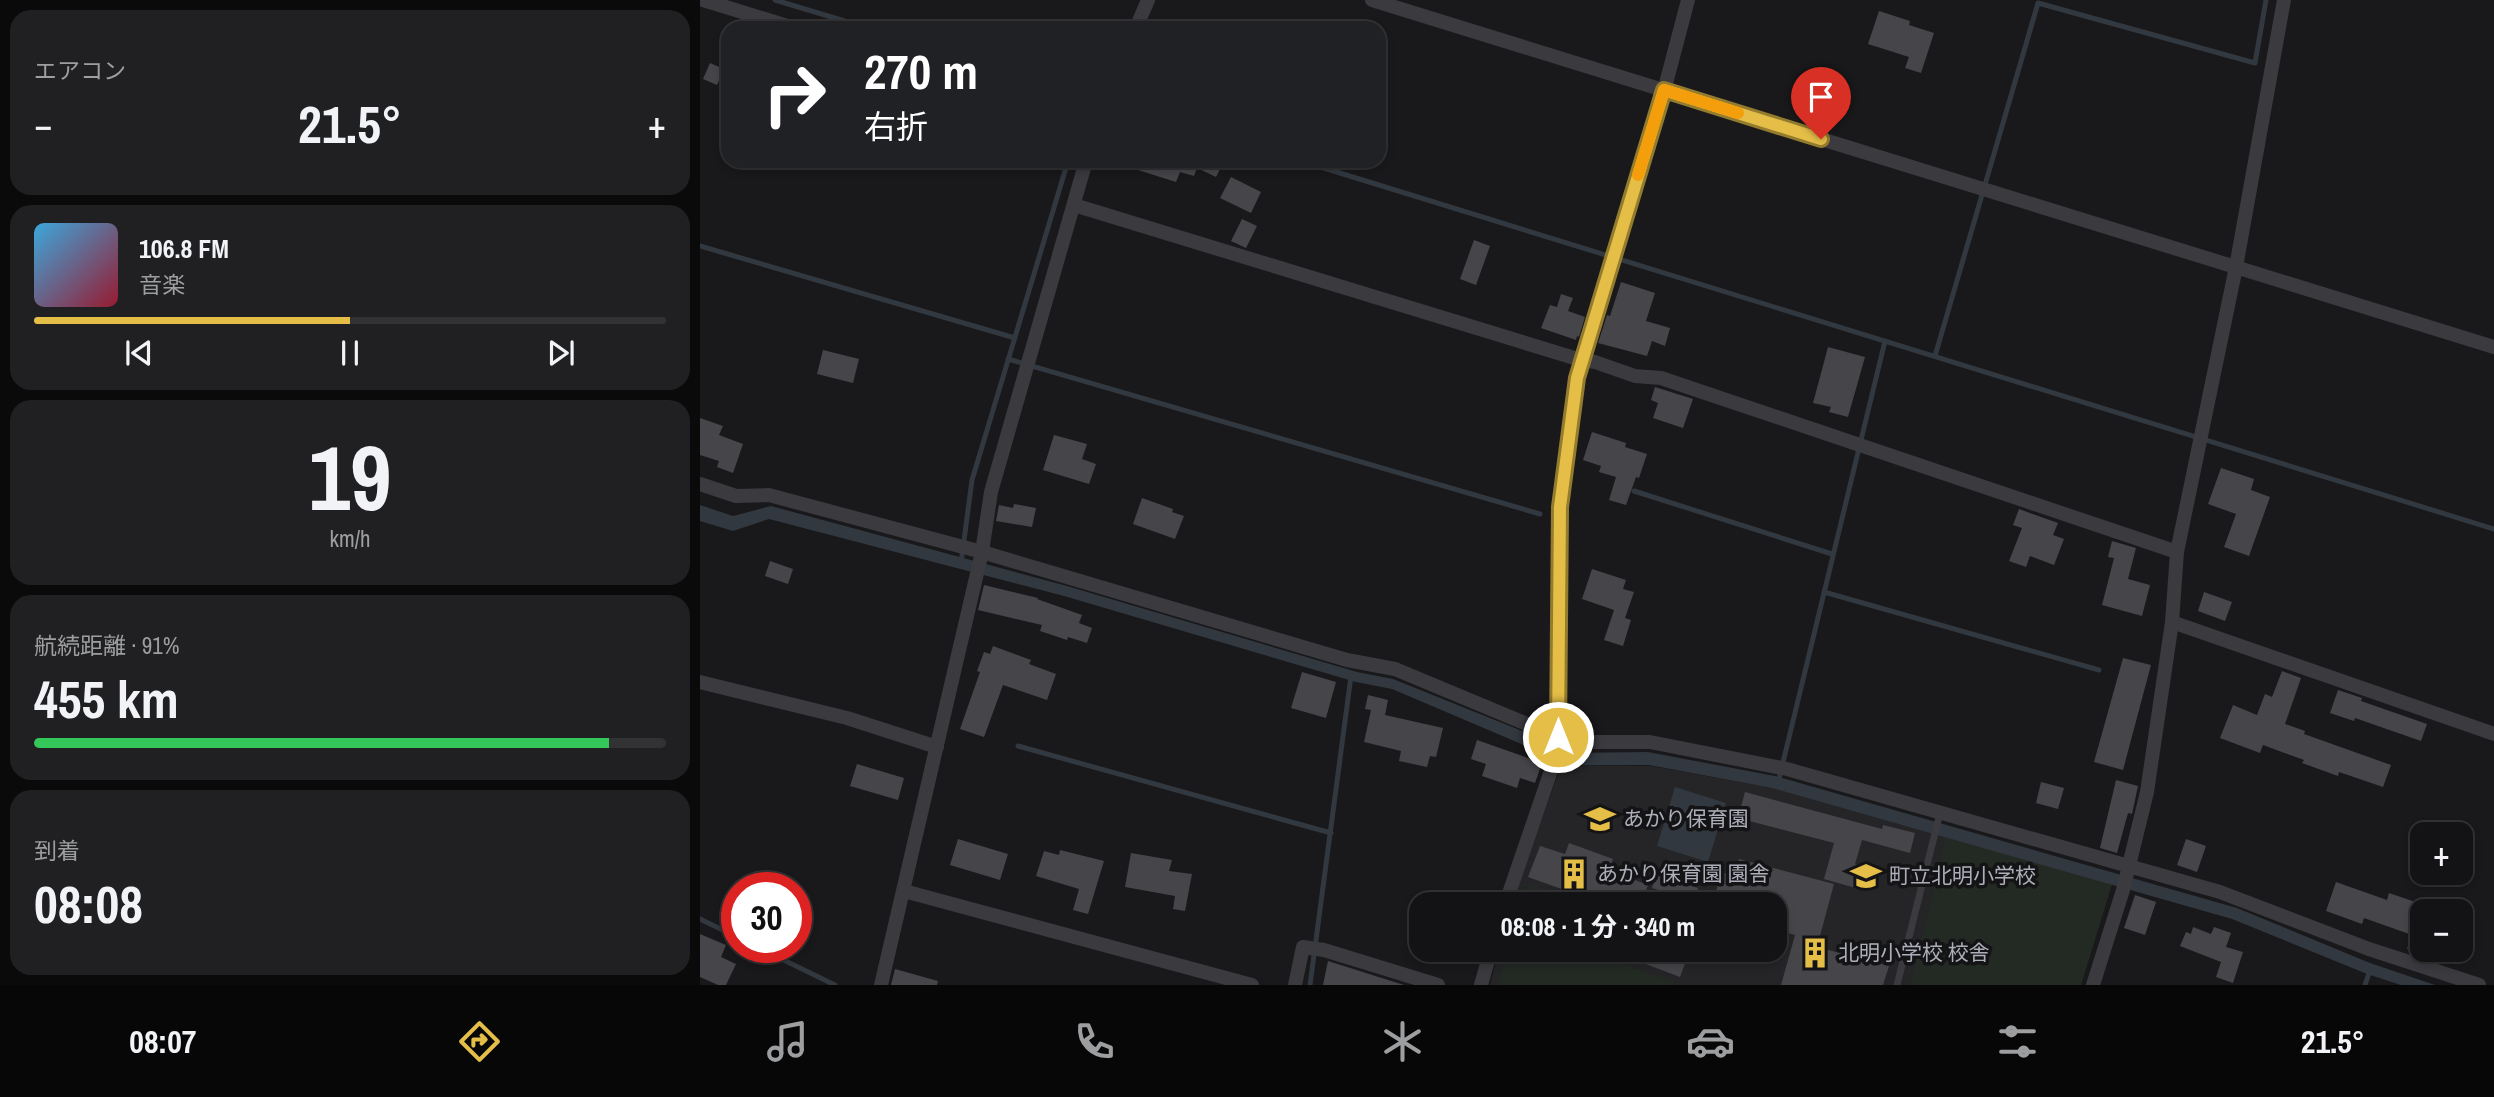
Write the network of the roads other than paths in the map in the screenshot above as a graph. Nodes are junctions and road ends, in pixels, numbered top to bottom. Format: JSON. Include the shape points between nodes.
{"nodes":[{"id":1,"x":703,"y":0,"type":"edge"},
{"id":2,"x":1149,"y":0,"type":"edge"},
{"id":3,"x":1372,"y":0,"type":"edge"},
{"id":4,"x":1688,"y":0,"type":"edge"},
{"id":5,"x":2284,"y":0,"type":"edge"},
{"id":6,"x":771,"y":21,"type":"edge"},
{"id":7,"x":1139,"y":21,"type":"edge"},
{"id":8,"x":1664,"y":90,"type":"junction"},
{"id":9,"x":1084,"y":168,"type":"edge"},
{"id":10,"x":1074,"y":205,"type":"junction"},
{"id":11,"x":2236,"y":267,"type":"junction"},
{"id":12,"x":2494,"y":347,"type":"edge"},
{"id":13,"x":1581,"y":360,"type":"junction"},
{"id":14,"x":700,"y":485,"type":"edge"},
{"id":15,"x":972,"y":552,"type":"junction"},
{"id":16,"x":2177,"y":552,"type":"junction"},
{"id":17,"x":2172,"y":622,"type":"junction"},
{"id":18,"x":700,"y":682,"type":"edge"},
{"id":19,"x":2494,"y":734,"type":"edge"},
{"id":20,"x":1558,"y":740,"type":"junction"},
{"id":21,"x":937,"y":747,"type":"junction"},
{"id":22,"x":1940,"y":815,"type":"junction"},
{"id":23,"x":2129,"y":869,"type":"junction"},
{"id":24,"x":904,"y":891,"type":"junction"},
{"id":25,"x":1509,"y":892,"type":"edge"},
{"id":26,"x":1488,"y":962,"type":"edge"},
{"id":27,"x":881,"y":985,"type":"edge"},
{"id":28,"x":1252,"y":985,"type":"edge"},
{"id":29,"x":1295,"y":985,"type":"edge"},
{"id":30,"x":1438,"y":985,"type":"edge"},
{"id":31,"x":1481,"y":985,"type":"edge"},
{"id":32,"x":1897,"y":985,"type":"edge"},
{"id":33,"x":2093,"y":985,"type":"edge"},
{"id":34,"x":2479,"y":985,"type":"edge"}],
"edges":[{"from":1,"to":6,"type":"street"},
{"from":2,"to":7,"type":"street"},
{"from":3,"to":8,"type":"street"},
{"from":4,"to":8,"type":"street"},
{"from":5,"to":11,"type":"street"},
{"from":8,"to":11,"type":"street"},
{"from":8,"to":13,"type":"street"},
{"from":9,"to":10,"type":"street"},
{"from":10,"to":13,"type":"street"},
{"from":10,"to":15,"type":"street"},
{"from":11,"to":12,"type":"street"},
{"from":11,"to":16,"type":"street"},
{"from":13,"to":16,"type":"street","via":[[1635,376],[1661,378]]},
{"from":13,"to":20,"type":"street","via":[[1560,507]]},
{"from":14,"to":15,"type":"street","via":[[736,496],[769,495]]},
{"from":15,"to":20,"type":"street","via":[[1347,660],[1395,669]]},
{"from":15,"to":21,"type":"street","via":[[976,575]]},
{"from":16,"to":17,"type":"street"},
{"from":17,"to":19,"type":"street"},
{"from":17,"to":23,"type":"street","via":[[2147,792]]},
{"from":18,"to":21,"type":"street","via":[[847,718]]},
{"from":20,"to":22,"type":"street","via":[[1650,742],[1781,768]]},
{"from":20,"to":25,"type":"street"},
{"from":21,"to":24,"type":"street"},
{"from":22,"to":23,"type":"street"},
{"from":22,"to":32,"type":"lane"},
{"from":23,"to":33,"type":"street"},
{"from":23,"to":34,"type":"street","via":[[2220,892]]},
{"from":24,"to":27,"type":"street"},
{"from":24,"to":28,"type":"street"},
{"from":26,"to":31,"type":"street"},
{"from":29,"to":30,"type":"street","via":[[1303,947]]}]}
